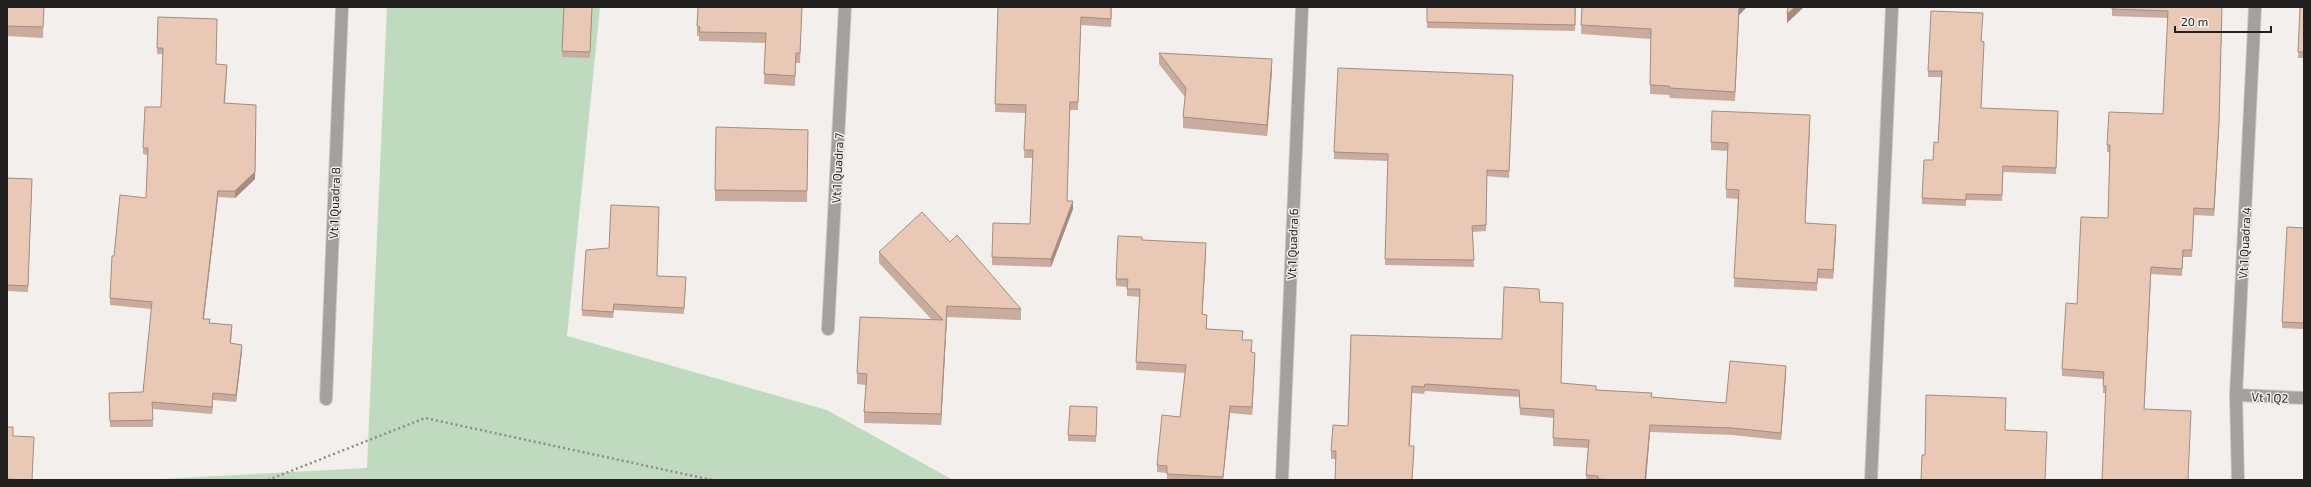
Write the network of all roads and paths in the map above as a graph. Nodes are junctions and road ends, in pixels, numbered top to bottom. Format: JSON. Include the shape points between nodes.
{"nodes":[{"id":1,"x":342,"y":7,"type":"edge"},
{"id":2,"x":845,"y":7,"type":"edge"},
{"id":3,"x":1302,"y":7,"type":"edge"},
{"id":4,"x":1892,"y":7,"type":"edge"},
{"id":5,"x":2255,"y":7,"type":"edge"},
{"id":6,"x":828,"y":329,"type":"dead end"},
{"id":7,"x":2236,"y":395,"type":"junction"},
{"id":8,"x":326,"y":398,"type":"dead end"},
{"id":9,"x":2304,"y":398,"type":"edge"},
{"id":10,"x":268,"y":480,"type":"edge"},
{"id":11,"x":712,"y":480,"type":"edge"},
{"id":12,"x":1282,"y":480,"type":"edge"},
{"id":13,"x":1872,"y":480,"type":"edge"},
{"id":14,"x":2238,"y":480,"type":"edge"}],
"edges":[{"from":1,"to":8,"type":"street","name":"Vt 1 Quadra 8"},
{"from":2,"to":6,"type":"street","name":"Vt 1 Quadra 7"},
{"from":3,"to":12,"type":"street","name":"Vt 1 Quadra 6"},
{"from":4,"to":13,"type":"street"},
{"from":5,"to":7,"type":"street","name":"Vt 1 Quadra 4"},
{"from":7,"to":9,"type":"street","name":"Vt 1 Q2"},
{"from":7,"to":14,"type":"street","name":"Vt 1 Quadra 4"},
{"from":10,"to":11,"type":"path","via":[[425,418]]}]}
